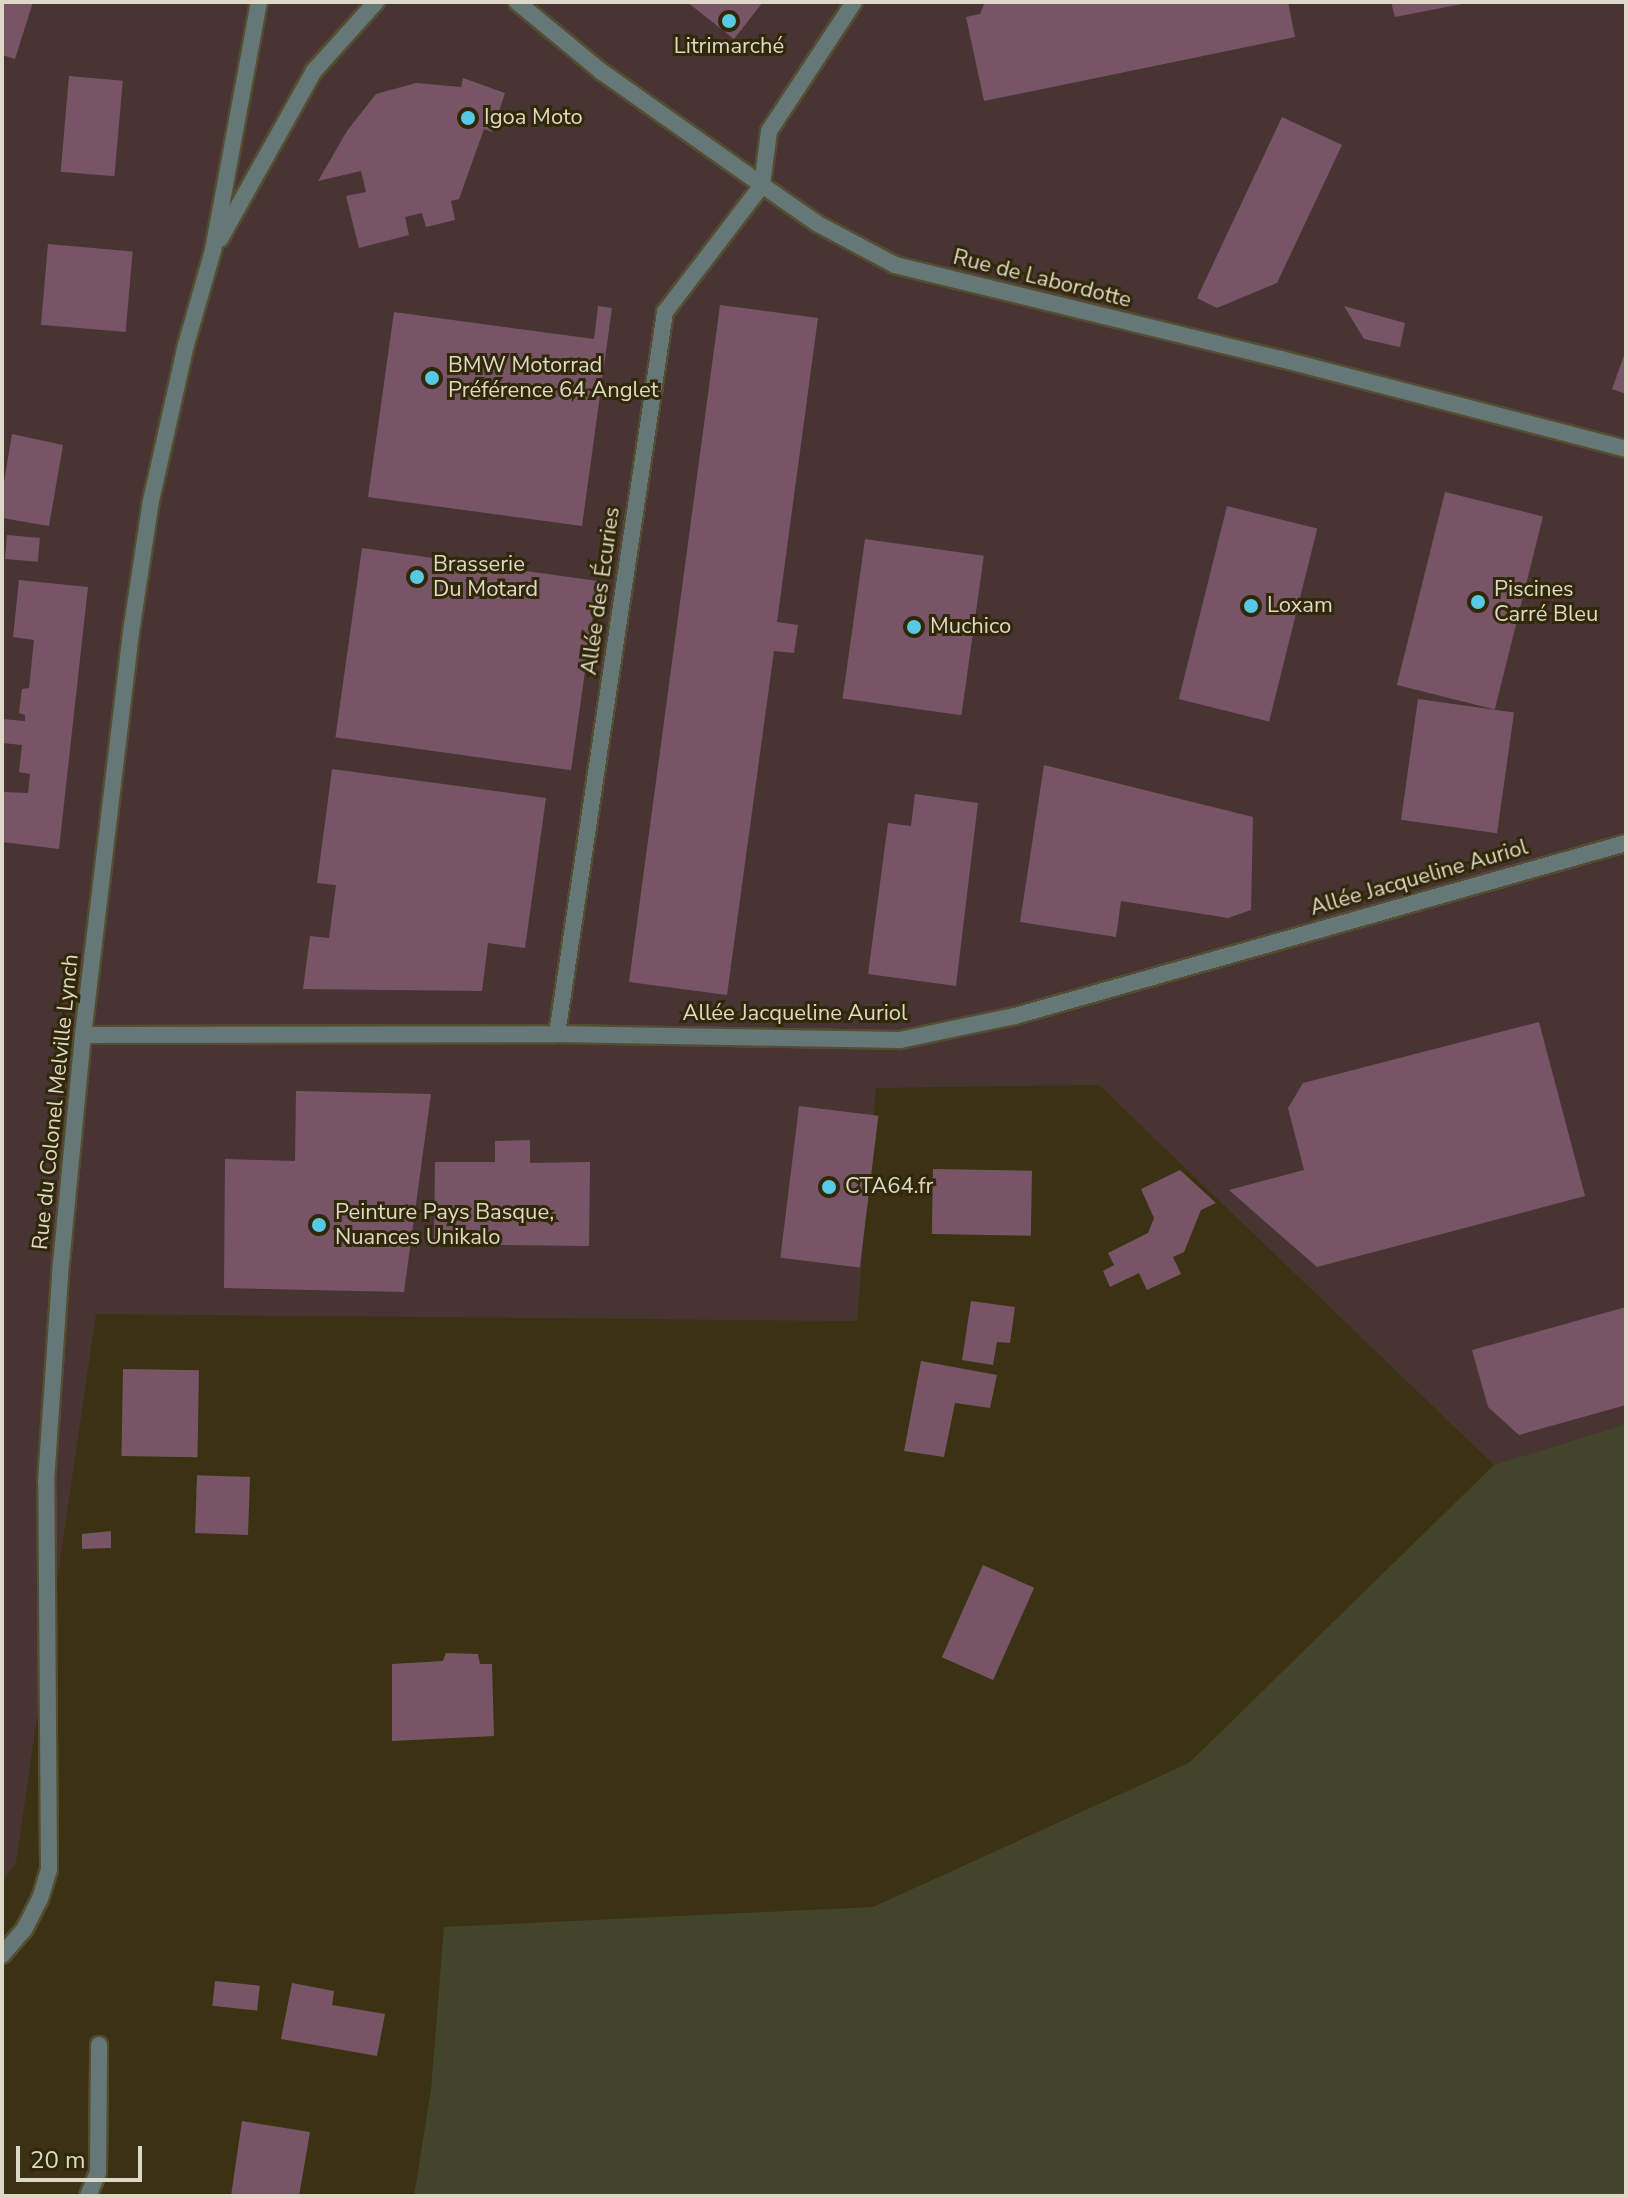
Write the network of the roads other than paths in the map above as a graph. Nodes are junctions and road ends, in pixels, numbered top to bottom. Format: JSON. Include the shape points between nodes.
{"nodes":[{"id":1,"x":259,"y":2,"type":"edge"},
{"id":2,"x":376,"y":2,"type":"edge"},
{"id":3,"x":517,"y":2,"type":"edge"},
{"id":4,"x":854,"y":2,"type":"edge"},
{"id":5,"x":762,"y":185,"type":"junction"},
{"id":6,"x":213,"y":250,"type":"junction"},
{"id":7,"x":1626,"y":449,"type":"edge"},
{"id":8,"x":1626,"y":843,"type":"edge"},
{"id":9,"x":557,"y":1034,"type":"junction"},
{"id":10,"x":83,"y":1035,"type":"junction"},
{"id":11,"x":2,"y":1955,"type":"edge"},
{"id":12,"x":99,"y":2045,"type":"dead end"},
{"id":13,"x":88,"y":2196,"type":"edge"}],
"edges":[{"from":1,"to":6,"type":"street","name":"Rue du Colonel Melville Lynch"},
{"from":2,"to":6,"type":"street","name":"Rue du Colonel Melville Lynch","via":[[314,71]]},
{"from":3,"to":5,"type":"street","name":"Rue de Labordotte","via":[[602,72]]},
{"from":4,"to":5,"type":"street","via":[[769,131]]},
{"from":5,"to":7,"type":"street","name":"Rue de Labordotte","via":[[818,224],[895,265]]},
{"from":5,"to":9,"type":"street","name":"Allée des Écuries","via":[[665,312]]},
{"from":6,"to":10,"type":"street","name":"Rue du Colonel Melville Lynch","via":[[151,501]]},
{"from":8,"to":9,"type":"street","name":"Allée Jacqueline Auriol","via":[[1015,1016],[900,1040]]},
{"from":9,"to":10,"type":"street","name":"Allée Jacqueline Auriol"},
{"from":10,"to":11,"type":"street","name":"Rue du Colonel Melville Lynch","via":[[46,1482],[49,1869],[24,1930]]},
{"from":12,"to":13,"type":"street","via":[[98,2172]]}]}
